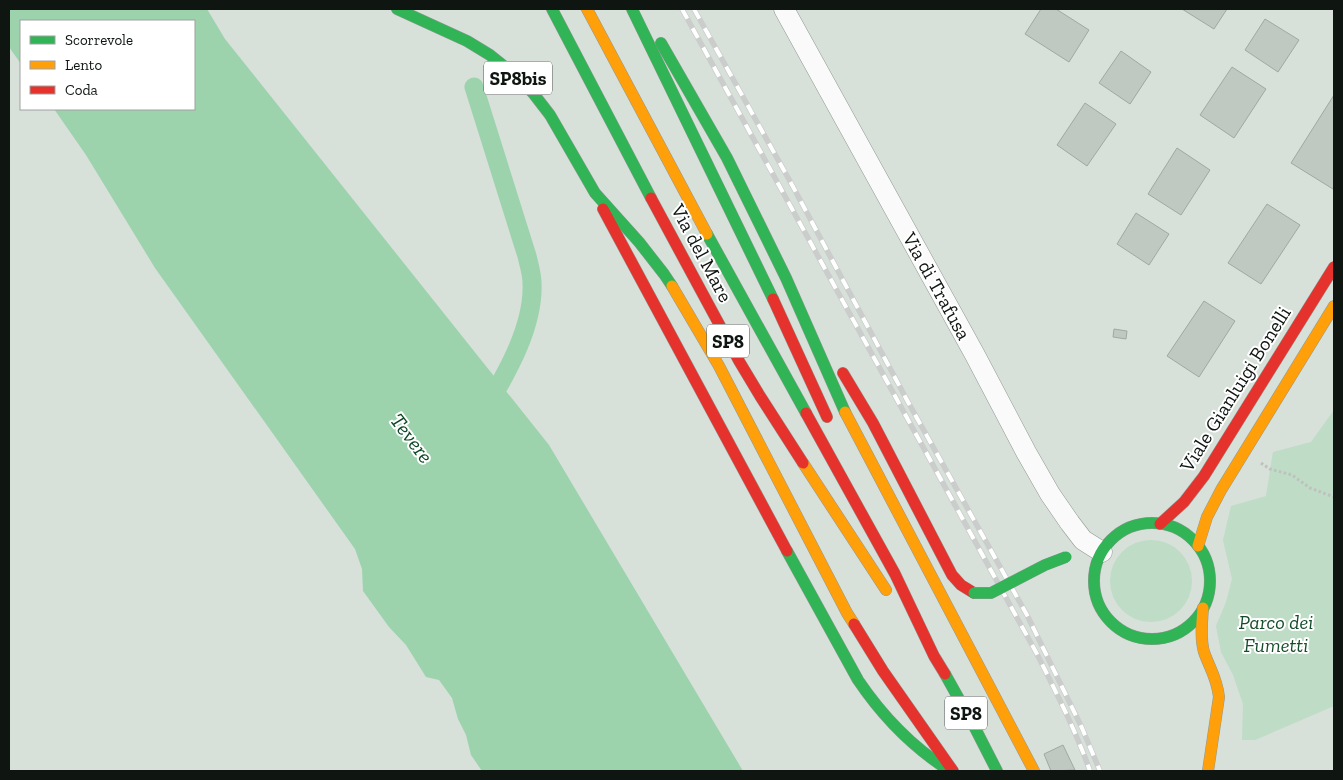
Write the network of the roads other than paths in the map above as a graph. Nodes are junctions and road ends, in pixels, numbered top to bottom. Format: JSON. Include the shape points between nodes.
{"nodes":[{"id":1,"x":397,"y":9,"type":"edge"},
{"id":2,"x":552,"y":9,"type":"edge"},
{"id":3,"x":587,"y":9,"type":"edge"},
{"id":4,"x":632,"y":9,"type":"edge"},
{"id":5,"x":642,"y":9,"type":"edge"},
{"id":6,"x":784,"y":9,"type":"edge"},
{"id":7,"x":594,"y":194,"type":"junction"},
{"id":8,"x":1334,"y":266,"type":"edge"},
{"id":9,"x":786,"y":278,"type":"junction"},
{"id":10,"x":1334,"y":306,"type":"edge"},
{"id":11,"x":833,"y":431,"type":"dead end"},
{"id":12,"x":848,"y":467,"type":"dead end"},
{"id":13,"x":1160,"y":524,"type":"junction"},
{"id":14,"x":1198,"y":546,"type":"junction"},
{"id":15,"x":1085,"y":556,"type":"junction"},
{"id":16,"x":895,"y":574,"type":"junction"},
{"id":17,"x":1203,"y":608,"type":"junction"},
{"id":18,"x":934,"y":656,"type":"junction"},
{"id":19,"x":952,"y":771,"type":"edge"},
{"id":20,"x":997,"y":771,"type":"edge"},
{"id":21,"x":1034,"y":771,"type":"edge"},
{"id":22,"x":1208,"y":771,"type":"edge"}],
"edges":[{"from":1,"to":7,"type":"main road","number":"SP8bis","via":[[472,44],[500,62],[523,83],[550,116]]},
{"from":2,"to":18,"type":"main road","name":"Via del Mare","number":"SP8","via":[[739,361],[863,556]]},
{"from":3,"to":16,"type":"main road","name":"Via del Mare","number":"SP8"},
{"from":4,"to":11,"type":"main road","via":[[786,325]]},
{"from":5,"to":9,"type":"main road","via":[[727,158]]},
{"from":6,"to":15,"type":"street","name":"Via di Trafusa","via":[[1026,452],[1050,494],[1083,540]]},
{"from":7,"to":19,"type":"main road","via":[[640,242],[670,283],[712,354],[847,613]]},
{"from":7,"to":19,"type":"main road","number":"SP8bis","via":[[858,680],[898,730]]},
{"from":8,"to":13,"type":"main road","name":"Viale Gianluigi Bonelli","via":[[1204,476],[1184,503]]},
{"from":9,"to":15,"type":"main road","bridge":true,"via":[[873,423],[952,575],[961,585],[974,593],[991,593],[1045,565]]},
{"from":9,"to":21,"type":"main road","via":[[848,420]]},
{"from":10,"to":14,"type":"main road","name":"Viale Gianluigi Bonelli","via":[[1214,503]]},
{"from":12,"to":16,"type":"main road"},
{"from":13,"to":14,"type":"main road","via":[[1181,531]]},
{"from":13,"to":15,"type":"main road","via":[[1140,525],[1122,532]]},
{"from":14,"to":17,"type":"main road","via":[[1210,576]]},
{"from":15,"to":17,"type":"main road","via":[[1094,577],[1100,606],[1111,622],[1136,637],[1166,637],[1192,623]]},
{"from":16,"to":18,"type":"main road","name":"Via del Mare","number":"SP8"},
{"from":17,"to":22,"type":"main road","via":[[1204,651],[1215,676],[1219,697]]},
{"from":18,"to":20,"type":"main road","name":"Via del Mare","number":"SP8"}]}
